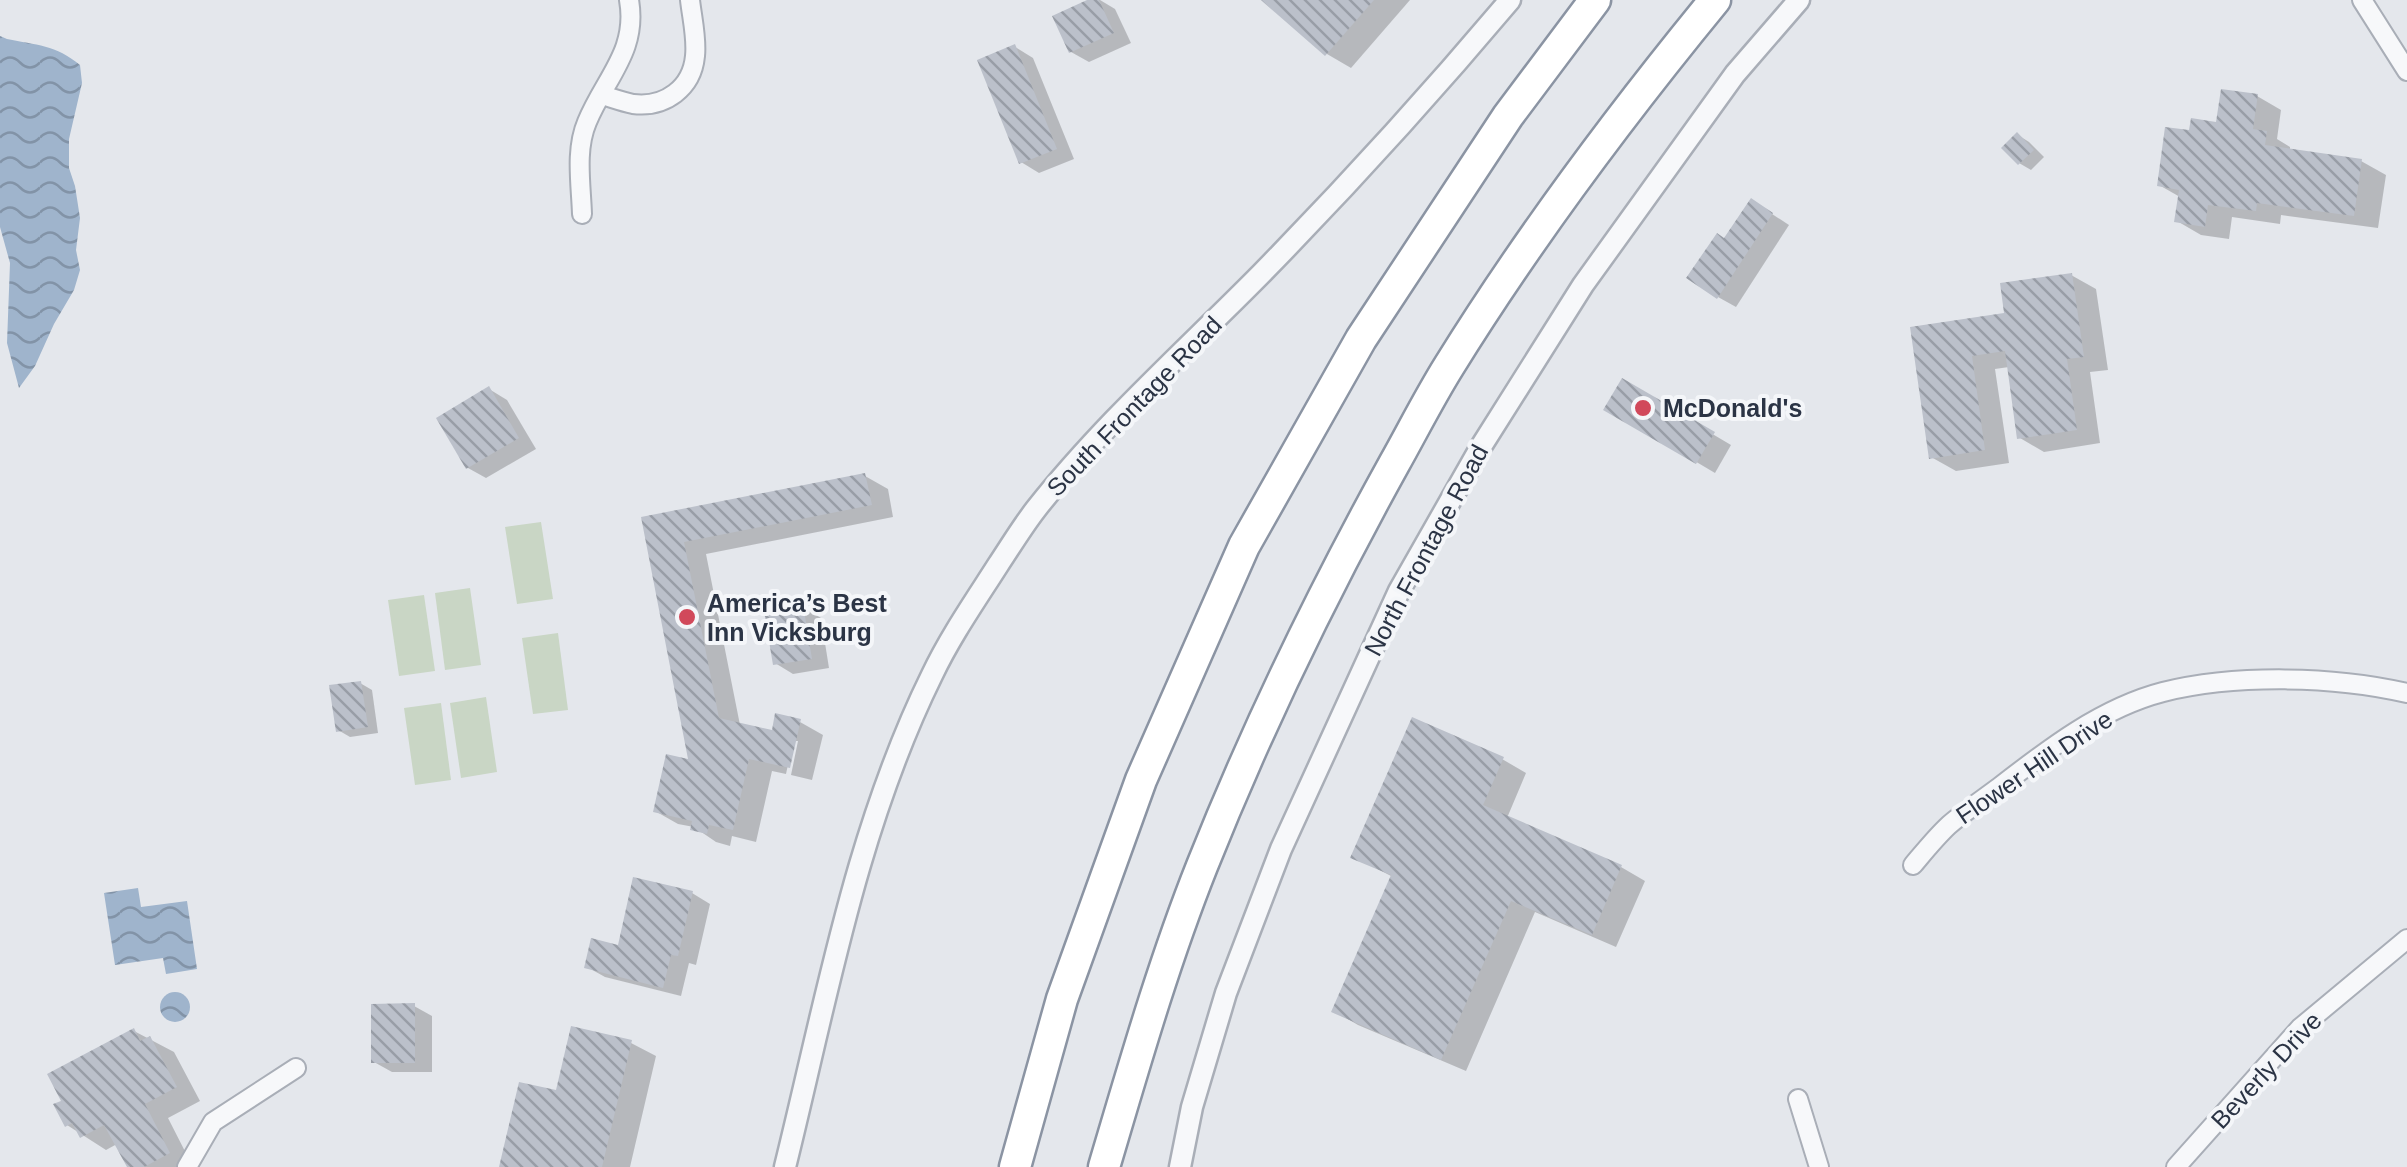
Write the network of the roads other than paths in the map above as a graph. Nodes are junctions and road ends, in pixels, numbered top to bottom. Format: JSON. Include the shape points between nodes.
{"nodes":[{"id":1,"x":629,"y":0,"type":"edge"},
{"id":2,"x":690,"y":0,"type":"edge"},
{"id":3,"x":1510,"y":0,"type":"edge"},
{"id":4,"x":1595,"y":0,"type":"edge"},
{"id":5,"x":1715,"y":0,"type":"edge"},
{"id":6,"x":1799,"y":0,"type":"edge"},
{"id":7,"x":2362,"y":0,"type":"edge"},
{"id":8,"x":2407,"y":71,"type":"edge"},
{"id":9,"x":602,"y":95,"type":"junction"},
{"id":10,"x":582,"y":214,"type":"dead end"},
{"id":11,"x":2407,"y":693,"type":"edge"},
{"id":12,"x":1912,"y":865,"type":"dead end"},
{"id":13,"x":2407,"y":938,"type":"edge"},
{"id":14,"x":1146,"y":1024,"type":"junction"},
{"id":15,"x":296,"y":1068,"type":"dead end"},
{"id":16,"x":1798,"y":1099,"type":"dead end"},
{"id":17,"x":187,"y":1167,"type":"edge"},
{"id":18,"x":785,"y":1167,"type":"edge"},
{"id":19,"x":1015,"y":1167,"type":"edge"},
{"id":20,"x":1104,"y":1167,"type":"edge"},
{"id":21,"x":1121,"y":1167,"type":"edge"},
{"id":22,"x":1180,"y":1167,"type":"edge"},
{"id":23,"x":1819,"y":1167,"type":"edge"},
{"id":24,"x":2176,"y":1167,"type":"edge"}],
"edges":[{"from":1,"to":9,"type":"street","via":[[627,48]]},
{"from":2,"to":9,"type":"street","via":[[695,54],[682,90],[642,104]]},
{"from":3,"to":18,"type":"street","name":"South Frontage Road","via":[[1331,203],[1096,440],[1034,511],[974,602],[933,672],[872,823]]},
{"from":4,"to":19,"type":"highway","via":[[1508,116],[1361,339],[1244,546],[1134,798],[1062,999]]},
{"from":5,"to":14,"type":"highway","via":[[1540,228],[1448,368],[1384,482],[1287,670],[1202,866]]},
{"from":6,"to":22,"type":"street","name":"North Frontage Road","via":[[1735,74],[1582,285],[1399,592],[1282,849],[1226,992]]},
{"from":7,"to":8,"type":"street"},
{"from":9,"to":10,"type":"street","via":[[581,141]]},
{"from":11,"to":12,"type":"street","name":"Flower Hill Drive","via":[[2289,679],[2162,692],[2074,734],[1949,825]]},
{"from":13,"to":24,"type":"street","name":"Beverly Drive","via":[[2300,1028]]},
{"from":14,"to":20,"type":"highway"},
{"from":14,"to":21,"type":"highway"},
{"from":15,"to":17,"type":"street","via":[[213,1122]]},
{"from":16,"to":23,"type":"street"}]}
